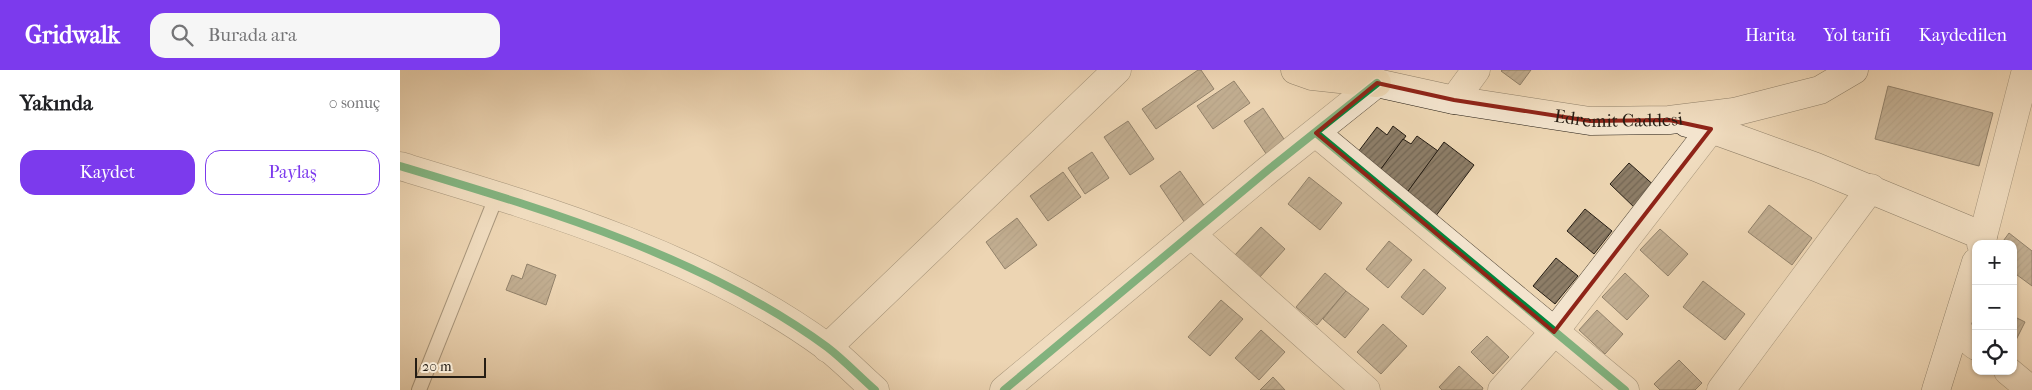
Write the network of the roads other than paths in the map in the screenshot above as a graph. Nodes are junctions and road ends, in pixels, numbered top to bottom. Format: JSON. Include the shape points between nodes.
{"nodes":[{"id":1,"x":1117,"y":70,"type":"edge"},
{"id":2,"x":1295,"y":70,"type":"edge"},
{"id":3,"x":1476,"y":70,"type":"edge"},
{"id":4,"x":1854,"y":70,"type":"edge"},
{"id":5,"x":2026,"y":70,"type":"edge"},
{"id":6,"x":1370,"y":76,"type":"edge"},
{"id":7,"x":1454,"y":100,"type":"junction"},
{"id":8,"x":1669,"y":120,"type":"junction"},
{"id":9,"x":1711,"y":129,"type":"junction"},
{"id":10,"x":1316,"y":134,"type":"junction"},
{"id":11,"x":400,"y":166,"type":"edge"},
{"id":12,"x":1871,"y":188,"type":"junction"},
{"id":13,"x":496,"y":195,"type":"junction"},
{"id":14,"x":1192,"y":236,"type":"junction"},
{"id":15,"x":1982,"y":240,"type":"edge"},
{"id":16,"x":1973,"y":285,"type":"edge"},
{"id":17,"x":1554,"y":332,"type":"junction"},
{"id":18,"x":1966,"y":338,"type":"edge"},
{"id":19,"x":828,"y":348,"type":"junction"},
{"id":20,"x":2013,"y":375,"type":"edge"},
{"id":21,"x":419,"y":390,"type":"edge"},
{"id":22,"x":875,"y":390,"type":"edge"},
{"id":23,"x":1004,"y":390,"type":"edge"},
{"id":24,"x":1366,"y":390,"type":"edge"},
{"id":25,"x":1502,"y":390,"type":"edge"},
{"id":26,"x":1625,"y":390,"type":"edge"},
{"id":27,"x":1721,"y":390,"type":"edge"},
{"id":28,"x":1936,"y":390,"type":"edge"},
{"id":29,"x":2031,"y":390,"type":"edge"}],
"edges":[{"from":1,"to":19,"type":"street"},
{"from":2,"to":6,"type":"main road","name":"Edremit Caddesi","via":[[1312,76]]},
{"from":3,"to":7,"type":"street"},
{"from":4,"to":8,"type":"street","name":"Edremit Caddesi","via":[[1820,90],[1734,112]]},
{"from":5,"to":15,"type":"street"},
{"from":6,"to":7,"type":"street","name":"Edremit Caddesi"},
{"from":6,"to":10,"type":"street"},
{"from":7,"to":8,"type":"street","name":"Edremit Caddesi","via":[[1590,121]]},
{"from":8,"to":9,"type":"street"},
{"from":9,"to":12,"type":"street"},
{"from":9,"to":17,"type":"street"},
{"from":10,"to":14,"type":"street","via":[[1268,170]]},
{"from":10,"to":17,"type":"street"},
{"from":11,"to":13,"type":"street"},
{"from":12,"to":15,"type":"street"},
{"from":12,"to":27,"type":"street"},
{"from":13,"to":19,"type":"street","via":[[646,248],[707,276],[768,309]]},
{"from":13,"to":21,"type":"lane"},
{"from":14,"to":23,"type":"street"},
{"from":14,"to":24,"type":"street"},
{"from":16,"to":18,"type":"street"},
{"from":17,"to":25,"type":"street"},
{"from":17,"to":26,"type":"street"},
{"from":18,"to":28,"type":"street"},
{"from":19,"to":22,"type":"street"},
{"from":20,"to":29,"type":"street"}]}
